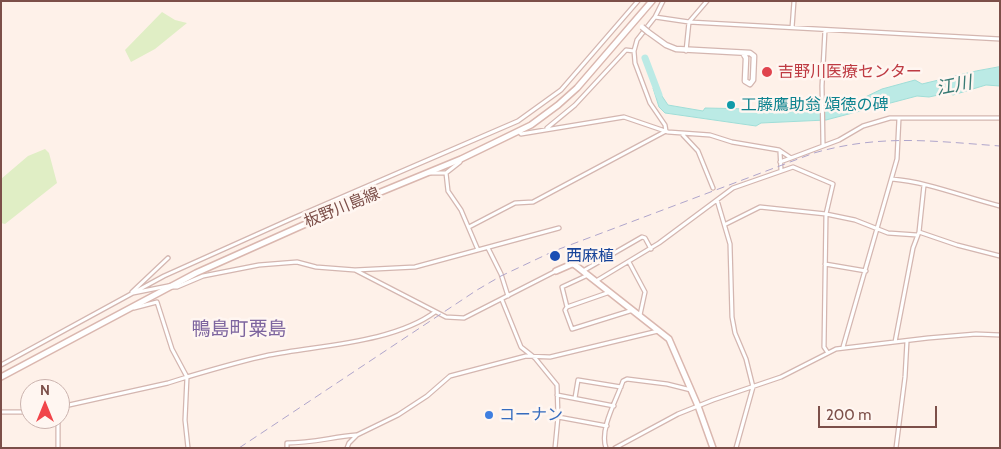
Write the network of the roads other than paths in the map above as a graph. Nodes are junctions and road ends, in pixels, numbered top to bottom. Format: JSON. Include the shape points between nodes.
{"nodes":[{"id":1,"x":638,"y":1,"type":"edge"},
{"id":2,"x":652,"y":1,"type":"edge"},
{"id":3,"x":663,"y":1,"type":"edge"},
{"id":4,"x":707,"y":1,"type":"edge"},
{"id":5,"x":794,"y":1,"type":"edge"},
{"id":6,"x":655,"y":17,"type":"junction"},
{"id":7,"x":635,"y":21,"type":"junction"},
{"id":8,"x":689,"y":22,"type":"junction"},
{"id":9,"x":792,"y":28,"type":"junction"},
{"id":10,"x":825,"y":30,"type":"junction"},
{"id":11,"x":1000,"y":39,"type":"edge"},
{"id":12,"x":634,"y":51,"type":"junction"},
{"id":13,"x":686,"y":51,"type":"junction"},
{"id":14,"x":742,"y":53,"type":"junction"},
{"id":15,"x":900,"y":118,"type":"junction"},
{"id":16,"x":1000,"y":118,"type":"edge"},
{"id":17,"x":547,"y":129,"type":"junction"},
{"id":18,"x":519,"y":131,"type":"junction"},
{"id":19,"x":666,"y":131,"type":"junction"},
{"id":20,"x":682,"y":134,"type":"junction"},
{"id":21,"x":824,"y":145,"type":"junction"},
{"id":22,"x":780,"y":151,"type":"junction"},
{"id":23,"x":791,"y":158,"type":"junction"},
{"id":24,"x":461,"y":159,"type":"junction"},
{"id":25,"x":780,"y":162,"type":"junction"},
{"id":26,"x":781,"y":170,"type":"junction"},
{"id":27,"x":427,"y":172,"type":"junction"},
{"id":28,"x":446,"y":173,"type":"junction"},
{"id":29,"x":892,"y":178,"type":"junction"},
{"id":30,"x":924,"y":185,"type":"junction"},
{"id":31,"x":713,"y":188,"type":"dead end"},
{"id":32,"x":717,"y":200,"type":"junction"},
{"id":33,"x":1000,"y":206,"type":"edge"},
{"id":34,"x":826,"y":214,"type":"junction"},
{"id":35,"x":726,"y":224,"type":"junction"},
{"id":36,"x":469,"y":227,"type":"junction"},
{"id":37,"x":558,"y":228,"type":"dead end"},
{"id":38,"x":877,"y":229,"type":"junction"},
{"id":39,"x":918,"y":233,"type":"junction"},
{"id":40,"x":488,"y":248,"type":"junction"},
{"id":41,"x":651,"y":249,"type":"junction"},
{"id":42,"x":478,"y":250,"type":"junction"},
{"id":43,"x":573,"y":254,"type":"dead end"},
{"id":44,"x":1000,"y":256,"type":"edge"},
{"id":45,"x":168,"y":258,"type":"dead end"},
{"id":46,"x":629,"y":262,"type":"junction"},
{"id":47,"x":826,"y":264,"type":"junction"},
{"id":48,"x":575,"y":265,"type":"junction"},
{"id":49,"x":355,"y":270,"type":"junction"},
{"id":50,"x":556,"y":271,"type":"joint"},
{"id":51,"x":866,"y":271,"type":"junction"},
{"id":52,"x":586,"y":273,"type":"junction"},
{"id":53,"x":596,"y":281,"type":"junction"},
{"id":54,"x":173,"y":286,"type":"junction"},
{"id":55,"x":610,"y":292,"type":"junction"},
{"id":56,"x":132,"y":293,"type":"junction"},
{"id":57,"x":508,"y":296,"type":"junction"},
{"id":58,"x":502,"y":300,"type":"junction"},
{"id":59,"x":567,"y":307,"type":"junction"},
{"id":60,"x":126,"y":309,"type":"junction"},
{"id":61,"x":634,"y":310,"type":"junction"},
{"id":62,"x":436,"y":311,"type":"junction"},
{"id":63,"x":640,"y":315,"type":"junction"},
{"id":64,"x":661,"y":331,"type":"junction"},
{"id":65,"x":1000,"y":335,"type":"edge"},
{"id":66,"x":907,"y":341,"type":"junction"},
{"id":67,"x":895,"y":342,"type":"junction"},
{"id":68,"x":843,"y":347,"type":"junction"},
{"id":69,"x":828,"y":353,"type":"junction"},
{"id":70,"x":535,"y":358,"type":"junction"},
{"id":71,"x":1,"y":365,"type":"edge"},
{"id":72,"x":1,"y":377,"type":"edge"},
{"id":73,"x":187,"y":377,"type":"junction"},
{"id":74,"x":621,"y":387,"type":"junction"},
{"id":75,"x":754,"y":387,"type":"junction"},
{"id":76,"x":692,"y":390,"type":"junction"},
{"id":77,"x":558,"y":395,"type":"junction"},
{"id":78,"x":575,"y":398,"type":"junction"},
{"id":79,"x":70,"y":405,"type":"edge"},
{"id":80,"x":614,"y":406,"type":"junction"},
{"id":81,"x":698,"y":406,"type":"junction"},
{"id":82,"x":1,"y":412,"type":"edge"},
{"id":83,"x":20,"y":412,"type":"edge"},
{"id":84,"x":558,"y":417,"type":"junction"},
{"id":85,"x":607,"y":426,"type":"junction"},
{"id":86,"x":58,"y":429,"type":"edge"},
{"id":87,"x":357,"y":435,"type":"junction"},
{"id":88,"x":58,"y":448,"type":"edge"},
{"id":89,"x":188,"y":448,"type":"edge"},
{"id":90,"x":287,"y":448,"type":"edge"},
{"id":91,"x":347,"y":448,"type":"edge"},
{"id":92,"x":555,"y":448,"type":"edge"},
{"id":93,"x":606,"y":448,"type":"edge"},
{"id":94,"x":615,"y":448,"type":"edge"},
{"id":95,"x":713,"y":448,"type":"edge"},
{"id":96,"x":736,"y":448,"type":"edge"},
{"id":97,"x":896,"y":448,"type":"edge"}],
"edges":[{"from":1,"to":56,"type":"street","via":[[561,90],[518,121],[250,237]]},
{"from":2,"to":7,"type":"main road","name":"板野川島線"},
{"from":3,"to":6,"type":"street"},
{"from":4,"to":8,"type":"street"},
{"from":5,"to":9,"type":"street"},
{"from":6,"to":8,"type":"street"},
{"from":6,"to":12,"type":"street","via":[[637,40]]},
{"from":7,"to":13,"type":"street","bridge":true,"via":[[666,46]]},
{"from":7,"to":18,"type":"main road","name":"板野川島線","via":[[566,99]]},
{"from":8,"to":9,"type":"street"},
{"from":8,"to":13,"type":"street"},
{"from":9,"to":10,"type":"street"},
{"from":10,"to":11,"type":"street"},
{"from":10,"to":21,"type":"street"},
{"from":12,"to":17,"type":"street","via":[[626,50]]},
{"from":12,"to":19,"type":"street","via":[[635,63],[650,103],[666,125]]},
{"from":13,"to":14,"type":"street"},
{"from":14,"to":14,"type":"street","via":[[750,52],[754,56],[753,82],[750,84],[745,81],[746,58]]},
{"from":15,"to":16,"type":"street"},
{"from":15,"to":21,"type":"street","via":[[876,121]]},
{"from":15,"to":29,"type":"street","via":[[898,153]]},
{"from":17,"to":18,"type":"street","via":[[521,134]]},
{"from":17,"to":19,"type":"street","via":[[624,117]]},
{"from":18,"to":24,"type":"main road","name":"板野川島線"},
{"from":19,"to":20,"type":"street"},
{"from":19,"to":36,"type":"street","via":[[533,202],[515,203]]},
{"from":20,"to":22,"type":"street","via":[[710,135]]},
{"from":20,"to":31,"type":"street","via":[[698,151]]},
{"from":21,"to":23,"type":"street"},
{"from":22,"to":23,"type":"street"},
{"from":22,"to":25,"type":"street"},
{"from":23,"to":25,"type":"street"},
{"from":24,"to":27,"type":"main road","name":"板野川島線"},
{"from":24,"to":28,"type":"street"},
{"from":25,"to":26,"type":"street"},
{"from":26,"to":32,"type":"street","via":[[733,188]]},
{"from":26,"to":34,"type":"street","via":[[801,168],[833,184]]},
{"from":27,"to":28,"type":"street"},
{"from":27,"to":54,"type":"main road","name":"板野川島線","via":[[276,236]]},
{"from":28,"to":36,"type":"street","via":[[448,191]]},
{"from":29,"to":30,"type":"street"},
{"from":29,"to":38,"type":"street"},
{"from":30,"to":33,"type":"street"},
{"from":30,"to":39,"type":"street"},
{"from":32,"to":35,"type":"street"},
{"from":32,"to":41,"type":"street"},
{"from":34,"to":35,"type":"street","via":[[760,207]]},
{"from":34,"to":38,"type":"street"},
{"from":34,"to":47,"type":"street"},
{"from":35,"to":75,"type":"street","via":[[730,244],[733,325]]},
{"from":36,"to":42,"type":"street"},
{"from":37,"to":40,"type":"street"},
{"from":38,"to":39,"type":"street","via":[[888,233]]},
{"from":38,"to":51,"type":"street"},
{"from":39,"to":44,"type":"street"},
{"from":39,"to":67,"type":"street"},
{"from":40,"to":42,"type":"street"},
{"from":40,"to":57,"type":"street"},
{"from":41,"to":46,"type":"street"},
{"from":41,"to":52,"type":"street","via":[[642,237]]},
{"from":42,"to":49,"type":"street","via":[[415,267]]},
{"from":43,"to":48,"type":"street"},
{"from":45,"to":56,"type":"street"},
{"from":46,"to":53,"type":"street"},
{"from":46,"to":63,"type":"street","via":[[645,292]]},
{"from":47,"to":51,"type":"street"},
{"from":47,"to":69,"type":"street","via":[[824,347]]},
{"from":48,"to":50,"type":"main road"},
{"from":48,"to":52,"type":"main road"},
{"from":49,"to":54,"type":"street","via":[[274,262]]},
{"from":49,"to":62,"type":"street"},
{"from":50,"to":57,"type":"street"},
{"from":51,"to":68,"type":"street"},
{"from":52,"to":53,"type":"main road"},
{"from":52,"to":59,"type":"street","via":[[562,288]]},
{"from":53,"to":55,"type":"main road"},
{"from":54,"to":56,"type":"street"},
{"from":54,"to":60,"type":"main road","name":"板野川島線"},
{"from":55,"to":59,"type":"street"},
{"from":55,"to":61,"type":"main road"},
{"from":56,"to":71,"type":"street"},
{"from":57,"to":58,"type":"street"},
{"from":58,"to":62,"type":"street","via":[[464,318],[449,318]]},
{"from":58,"to":70,"type":"street","via":[[521,347]]},
{"from":59,"to":61,"type":"street","via":[[565,310],[572,329]]},
{"from":60,"to":72,"type":"main road","name":"板野川島線"},
{"from":60,"to":73,"type":"street","via":[[157,302],[167,337]]},
{"from":61,"to":63,"type":"main road"},
{"from":62,"to":73,"type":"street","via":[[415,324],[365,340],[267,356]]},
{"from":63,"to":64,"type":"main road"},
{"from":64,"to":70,"type":"street"},
{"from":64,"to":76,"type":"main road","via":[[669,339]]},
{"from":65,"to":66,"type":"street","via":[[976,334]]},
{"from":66,"to":67,"type":"street"},
{"from":66,"to":97,"type":"street"},
{"from":67,"to":68,"type":"street"},
{"from":68,"to":69,"type":"street"},
{"from":69,"to":75,"type":"street"},
{"from":70,"to":77,"type":"street","via":[[557,385]]},
{"from":70,"to":87,"type":"street","via":[[526,356],[450,376],[398,415]]},
{"from":73,"to":79,"type":"street"},
{"from":73,"to":89,"type":"street","via":[[185,420]]},
{"from":74,"to":76,"type":"street","via":[[627,379]]},
{"from":74,"to":78,"type":"street","via":[[578,380]]},
{"from":74,"to":80,"type":"street"},
{"from":75,"to":81,"type":"street"},
{"from":75,"to":96,"type":"street"},
{"from":76,"to":81,"type":"main road"},
{"from":77,"to":78,"type":"street"},
{"from":77,"to":84,"type":"street"},
{"from":78,"to":80,"type":"street"},
{"from":80,"to":85,"type":"street"},
{"from":81,"to":94,"type":"street"},
{"from":81,"to":95,"type":"main road"},
{"from":82,"to":83,"type":"street"},
{"from":84,"to":85,"type":"street"},
{"from":84,"to":92,"type":"street"},
{"from":85,"to":93,"type":"street"},
{"from":86,"to":88,"type":"street"},
{"from":87,"to":90,"type":"street","via":[[287,443]]},
{"from":87,"to":91,"type":"street"}]}
